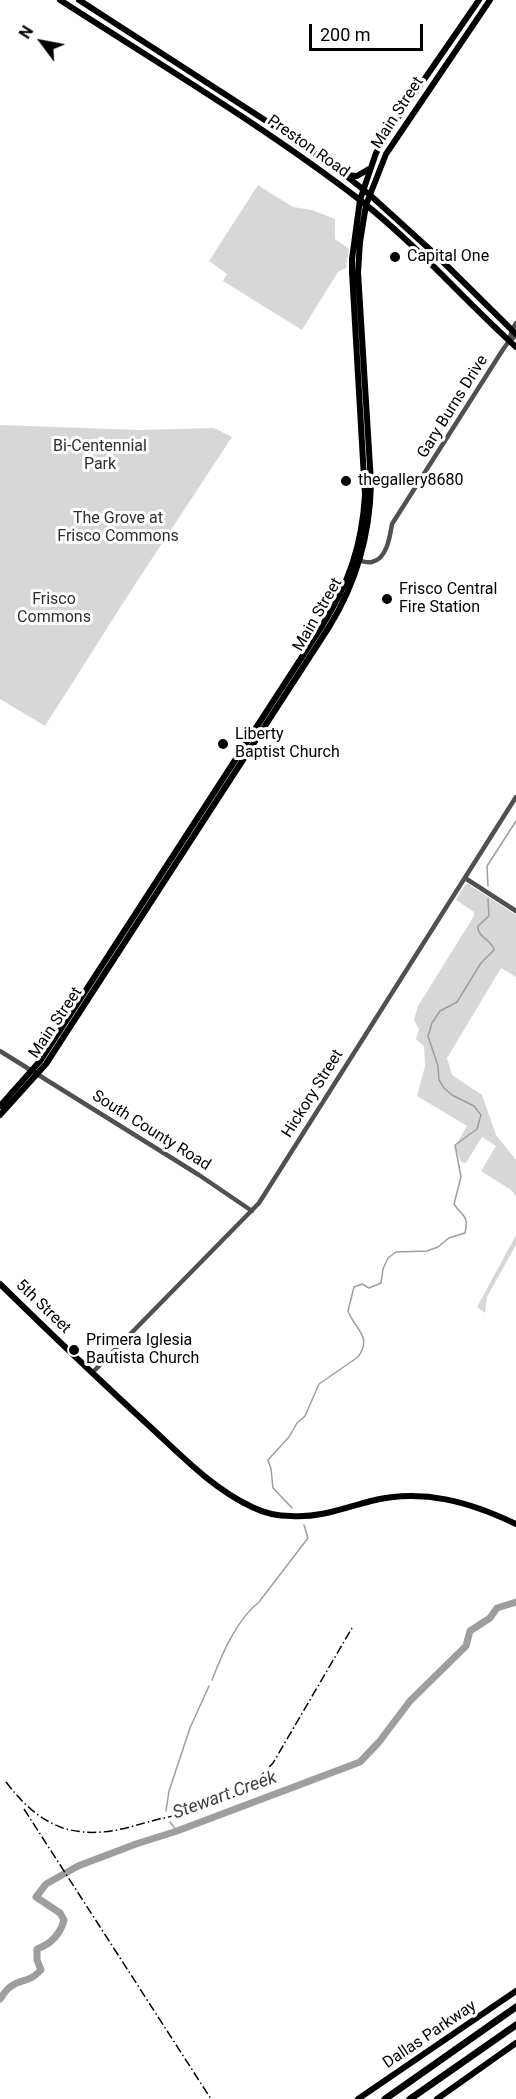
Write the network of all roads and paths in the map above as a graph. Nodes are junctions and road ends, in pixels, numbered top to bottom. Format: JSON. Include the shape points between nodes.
{"nodes":[{"id":1,"x":60,"y":0,"type":"edge"},
{"id":2,"x":79,"y":0,"type":"edge"},
{"id":3,"x":479,"y":0,"type":"edge"},
{"id":4,"x":490,"y":0,"type":"edge"},
{"id":5,"x":418,"y":88,"type":"junction"},
{"id":6,"x":426,"y":94,"type":"junction"},
{"id":7,"x":265,"y":120,"type":"junction"},
{"id":8,"x":260,"y":128,"type":"junction"},
{"id":9,"x":370,"y":168,"type":"junction"},
{"id":10,"x":344,"y":174,"type":"junction"},
{"id":11,"x":363,"y":190,"type":"junction"},
{"id":12,"x":370,"y":195,"type":"junction"},
{"id":13,"x":363,"y":203,"type":"junction"},
{"id":14,"x":381,"y":219,"type":"junction"},
{"id":15,"x":363,"y":222,"type":"junction"},
{"id":16,"x":436,"y":255,"type":"junction"},
{"id":17,"x":428,"y":262,"type":"junction"},
{"id":18,"x":516,"y":323,"type":"edge"},
{"id":19,"x":515,"y":333,"type":"edge"},
{"id":20,"x":509,"y":341,"type":"junction"},
{"id":21,"x":516,"y":347,"type":"edge"},
{"id":22,"x":357,"y":560,"type":"junction"},
{"id":23,"x":516,"y":797,"type":"edge"},
{"id":24,"x":465,"y":878,"type":"junction"},
{"id":25,"x":144,"y":907,"type":"junction"},
{"id":26,"x":516,"y":910,"type":"edge"},
{"id":27,"x":75,"y":1007,"type":"junction"},
{"id":28,"x":70,"y":1028,"type":"junction"},
{"id":29,"x":59,"y":1038,"type":"junction"},
{"id":30,"x":0,"y":1051,"type":"edge"},
{"id":31,"x":35,"y":1073,"type":"junction"},
{"id":32,"x":0,"y":1106,"type":"edge"},
{"id":33,"x":0,"y":1115,"type":"edge"},
{"id":34,"x":252,"y":1211,"type":"junction"},
{"id":35,"x":0,"y":1284,"type":"edge"},
{"id":36,"x":92,"y":1373,"type":"junction"},
{"id":37,"x":516,"y":1524,"type":"edge"},
{"id":38,"x":516,"y":1991,"type":"edge"},
{"id":39,"x":516,"y":2007,"type":"edge"},
{"id":40,"x":516,"y":2025,"type":"edge"},
{"id":41,"x":516,"y":2043,"type":"edge"},
{"id":42,"x":358,"y":2099,"type":"edge"},
{"id":43,"x":386,"y":2099,"type":"edge"},
{"id":44,"x":410,"y":2099,"type":"edge"},
{"id":45,"x":437,"y":2099,"type":"edge"}],
"edges":[{"from":1,"to":8,"type":"main road","name":"Preston Road"},
{"from":2,"to":7,"type":"main road","name":"Preston Road"},
{"from":3,"to":5,"type":"main road","name":"Main Street"},
{"from":4,"to":6,"type":"main road","name":"Main Street"},
{"from":5,"to":6,"type":"main road"},
{"from":5,"to":9,"type":"main road","name":"Main Street"},
{"from":6,"to":12,"type":"main road","name":"Main Street","via":[[394,141]]},
{"from":7,"to":8,"type":"main road"},
{"from":7,"to":10,"type":"main road","name":"Preston Road"},
{"from":8,"to":13,"type":"main road","name":"Preston Road"},
{"from":9,"to":10,"type":"main road","via":[[357,176]]},
{"from":9,"to":11,"type":"main road","name":"Main Street"},
{"from":10,"to":11,"type":"main road","name":"Preston Road"},
{"from":11,"to":12,"type":"main road","name":"Preston Road"},
{"from":11,"to":13,"type":"main road","name":"Main Street"},
{"from":12,"to":13,"type":"main road","name":"Main Street"},
{"from":12,"to":16,"type":"main road","name":"Preston Road"},
{"from":13,"to":14,"type":"main road","name":"Preston Road"},
{"from":13,"to":15,"type":"main road","name":"Main Street"},
{"from":13,"to":22,"type":"main road","name":"Main Street","via":[[352,266],[365,495]]},
{"from":14,"to":15,"type":"main road","via":[[372,216]]},
{"from":14,"to":17,"type":"main road","name":"Preston Road"},
{"from":15,"to":22,"type":"main road","name":"Main Street","via":[[358,272],[371,483],[369,524]]},
{"from":16,"to":17,"type":"main road"},
{"from":16,"to":19,"type":"main road","name":"Preston Road"},
{"from":17,"to":20,"type":"main road","name":"Preston Road"},
{"from":18,"to":19,"type":"street","name":"Gary Burns Drive"},
{"from":19,"to":20,"type":"street","name":"Gary Burns Drive"},
{"from":20,"to":21,"type":"main road","name":"Preston Road"},
{"from":20,"to":22,"type":"street","name":"Gary Burns Drive","via":[[392,524],[383,552],[372,562]]},
{"from":22,"to":25,"type":"main road","name":"Main Street","via":[[335,606]]},
{"from":23,"to":24,"type":"street","name":"Hickory Street"},
{"from":24,"to":26,"type":"street"},
{"from":24,"to":34,"type":"street","name":"Hickory Street"},
{"from":25,"to":27,"type":"main road","name":"Main Street"},
{"from":25,"to":28,"type":"main road","name":"Main Street"},
{"from":27,"to":28,"type":"main road"},
{"from":27,"to":29,"type":"main road","name":"Main Street"},
{"from":28,"to":29,"type":"main road","name":"Main Street"},
{"from":29,"to":31,"type":"main road","name":"Main Street"},
{"from":30,"to":31,"type":"street","name":"South County Road"},
{"from":31,"to":32,"type":"main road","name":"Main Street"},
{"from":31,"to":33,"type":"main road","name":"Main Street"},
{"from":31,"to":34,"type":"street","name":"South County Road"},
{"from":34,"to":36,"type":"street","name":"Hickory Street"},
{"from":35,"to":36,"type":"main road","name":"5th Street"},
{"from":36,"to":37,"type":"main road","name":"5th Street","via":[[205,1477],[259,1510],[279,1515],[322,1515],[384,1498],[425,1496],[465,1503]]},
{"from":38,"to":42,"type":"main road","name":"Dallas Parkway"},
{"from":39,"to":43,"type":"highway"},
{"from":40,"to":44,"type":"highway"},
{"from":41,"to":45,"type":"main road"}]}
